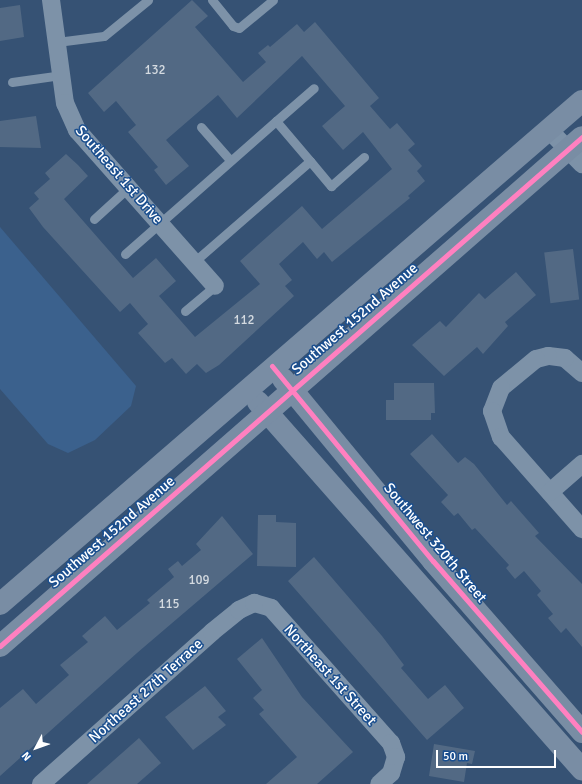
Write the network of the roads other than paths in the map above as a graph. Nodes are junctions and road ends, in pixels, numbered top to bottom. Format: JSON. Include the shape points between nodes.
{"nodes":[{"id":1,"x":51,"y":0,"type":"edge"},
{"id":2,"x":148,"y":0,"type":"edge"},
{"id":3,"x":212,"y":0,"type":"edge"},
{"id":4,"x":273,"y":0,"type":"edge"},
{"id":5,"x":57,"y":42,"type":"junction"},
{"id":6,"x":61,"y":75,"type":"junction"},
{"id":7,"x":12,"y":82,"type":"dead end"},
{"id":8,"x":314,"y":88,"type":"dead end"},
{"id":9,"x":581,"y":103,"type":"edge"},
{"id":10,"x":276,"y":121,"type":"junction"},
{"id":11,"x":201,"y":128,"type":"dead end"},
{"id":12,"x":548,"y":129,"type":"junction"},
{"id":13,"x":577,"y":150,"type":"edge"},
{"id":14,"x":364,"y":157,"type":"dead end"},
{"id":15,"x":230,"y":160,"type":"junction"},
{"id":16,"x":310,"y":161,"type":"junction"},
{"id":17,"x":128,"y":188,"type":"junction"},
{"id":18,"x":94,"y":219,"type":"dead end"},
{"id":19,"x":160,"y":223,"type":"junction"},
{"id":20,"x":125,"y":254,"type":"dead end"},
{"id":21,"x":194,"y":262,"type":"junction"},
{"id":22,"x":215,"y":286,"type":"joint"},
{"id":23,"x":185,"y":312,"type":"dead end"},
{"id":24,"x":272,"y":366,"type":"junction"},
{"id":25,"x":582,"y":373,"type":"edge"},
{"id":26,"x":246,"y":389,"type":"junction"},
{"id":27,"x":292,"y":390,"type":"junction"},
{"id":28,"x":268,"y":412,"type":"junction"},
{"id":29,"x":582,"y":464,"type":"edge"},
{"id":30,"x":550,"y":492,"type":"junction"},
{"id":31,"x":582,"y":529,"type":"edge"},
{"id":32,"x":254,"y":603,"type":"joint"},
{"id":33,"x":0,"y":604,"type":"edge"},
{"id":34,"x":0,"y":646,"type":"edge"},
{"id":35,"x":582,"y":732,"type":"edge"},
{"id":36,"x":582,"y":770,"type":"edge"},
{"id":37,"x":41,"y":784,"type":"edge"},
{"id":38,"x":379,"y":784,"type":"edge"}],
"edges":[{"from":1,"to":5,"type":"street","name":"Southeast 1st Drive"},
{"from":2,"to":5,"type":"lane","via":[[104,36]]},
{"from":3,"to":4,"type":"lane","via":[[233,26],[240,28]]},
{"from":5,"to":6,"type":"street","name":"Southeast 1st Drive"},
{"from":6,"to":7,"type":"lane"},
{"from":6,"to":17,"type":"street","name":"Southeast 1st Drive","via":[[64,103],[77,130]]},
{"from":8,"to":10,"type":"lane"},
{"from":9,"to":12,"type":"street","name":"Southwest 152nd Avenue"},
{"from":10,"to":15,"type":"lane"},
{"from":10,"to":16,"type":"lane"},
{"from":11,"to":15,"type":"lane"},
{"from":12,"to":13,"type":"street"},
{"from":12,"to":24,"type":"street","name":"Southwest 152nd Avenue"},
{"from":13,"to":27,"type":"street","name":"Southwest 152nd Avenue"},
{"from":14,"to":16,"type":"lane","via":[[331,186]]},
{"from":15,"to":19,"type":"lane"},
{"from":16,"to":21,"type":"lane"},
{"from":17,"to":18,"type":"lane"},
{"from":17,"to":19,"type":"street","name":"Southeast 1st Drive"},
{"from":19,"to":20,"type":"lane"},
{"from":19,"to":21,"type":"street","name":"Southeast 1st Drive"},
{"from":21,"to":22,"type":"street","name":"Southeast 1st Drive"},
{"from":22,"to":23,"type":"lane"},
{"from":24,"to":26,"type":"street","name":"Southwest 152nd Avenue"},
{"from":24,"to":27,"type":"street","name":"Southwest 320th Street"},
{"from":25,"to":30,"type":"street","via":[[565,358],[548,356],[536,359],[497,394],[492,411],[497,430]]},
{"from":26,"to":28,"type":"street"},
{"from":26,"to":33,"type":"street","name":"Southwest 152nd Avenue"},
{"from":27,"to":28,"type":"street","name":"Southwest 152nd Avenue"},
{"from":27,"to":35,"type":"street","name":"Southwest 320th Street","via":[[432,561]]},
{"from":28,"to":34,"type":"street","name":"Southwest 152nd Avenue"},
{"from":28,"to":36,"type":"street"},
{"from":29,"to":30,"type":"street"},
{"from":30,"to":31,"type":"street"},
{"from":32,"to":37,"type":"street","name":"Northeast 27th Terrace","via":[[239,610],[212,632]]},
{"from":32,"to":38,"type":"street","name":"Northeast 1st Street","via":[[271,608],[391,743],[396,757],[391,773]]}]}
